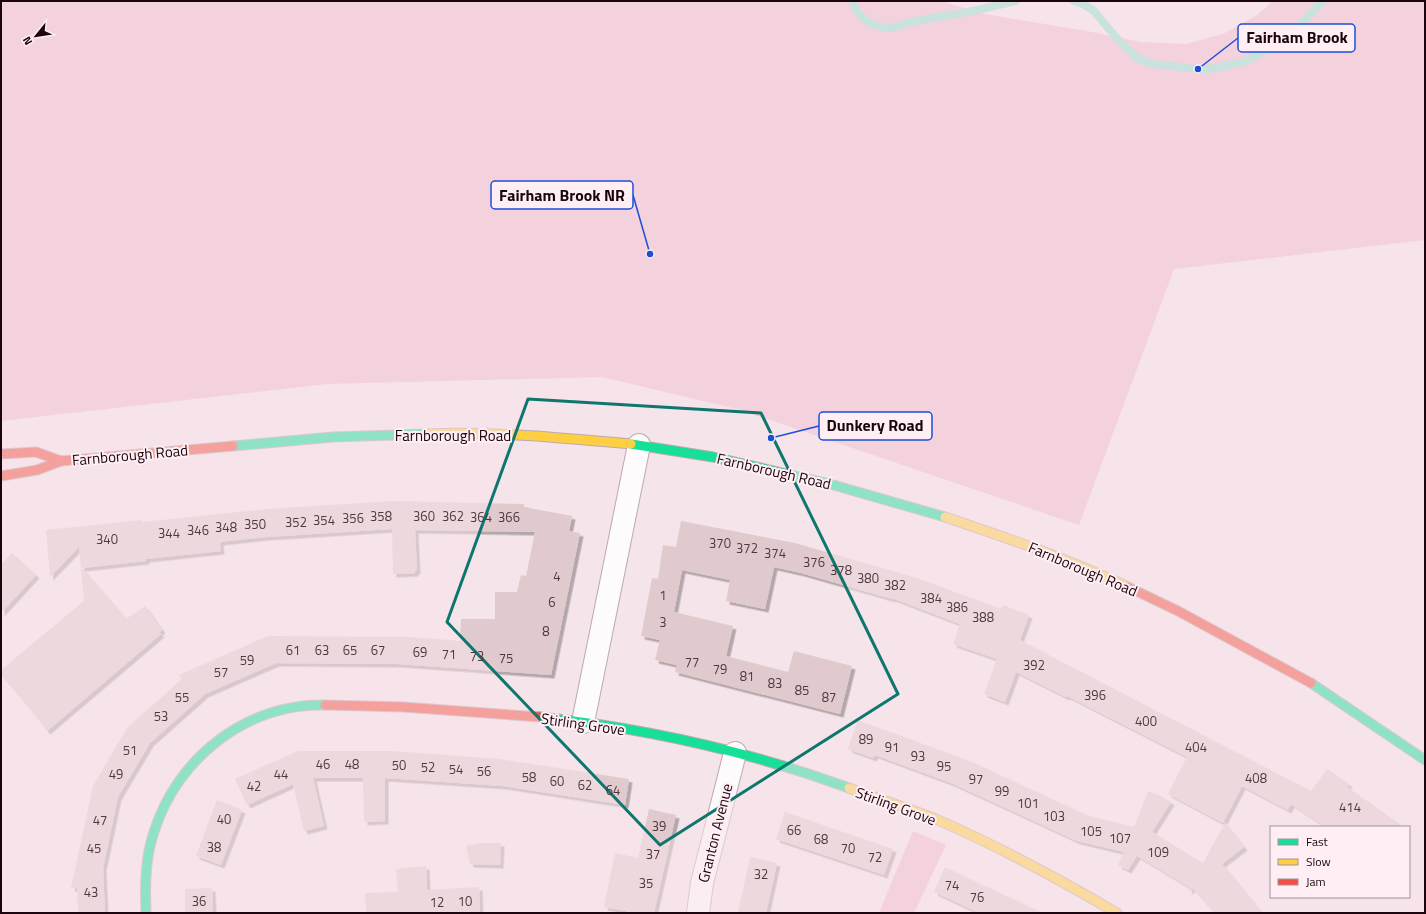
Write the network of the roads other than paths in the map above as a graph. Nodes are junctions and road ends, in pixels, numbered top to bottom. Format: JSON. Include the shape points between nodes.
{"nodes":[{"id":1,"x":639,"y":445,"type":"junction"},
{"id":2,"x":1,"y":454,"type":"edge"},
{"id":3,"x":61,"y":461,"type":"junction"},
{"id":4,"x":1,"y":476,"type":"edge"},
{"id":5,"x":583,"y":722,"type":"junction"},
{"id":6,"x":735,"y":753,"type":"junction"},
{"id":7,"x":1425,"y":760,"type":"edge"},
{"id":8,"x":146,"y":913,"type":"edge"},
{"id":9,"x":698,"y":913,"type":"edge"},
{"id":10,"x":1117,"y":913,"type":"edge"}],
"edges":[{"from":1,"to":3,"type":"street","name":"Farnborough Road","via":[[552,437],[444,433],[333,437]]},
{"from":1,"to":5,"type":"street"},
{"from":1,"to":7,"type":"street","name":"Farnborough Road","via":[[713,457],[830,484],[936,514],[1103,575],[1178,611],[1306,680]]},
{"from":2,"to":3,"type":"street","name":"Farnborough Road","via":[[36,452]]},
{"from":3,"to":4,"type":"street","name":"Farnborough Road","via":[[37,470]]},
{"from":5,"to":6,"type":"street","name":"Stirling Grove"},
{"from":5,"to":8,"type":"street","name":"Stirling Grove","via":[[366,704],[304,705],[253,718],[212,743],[192,761],[176,783],[153,835],[145,886]]},
{"from":6,"to":9,"type":"street","name":"Granton Avenue","via":[[702,883]]},
{"from":6,"to":10,"type":"street","name":"Stirling Grove","via":[[805,772],[937,820],[1024,861]]}]}
